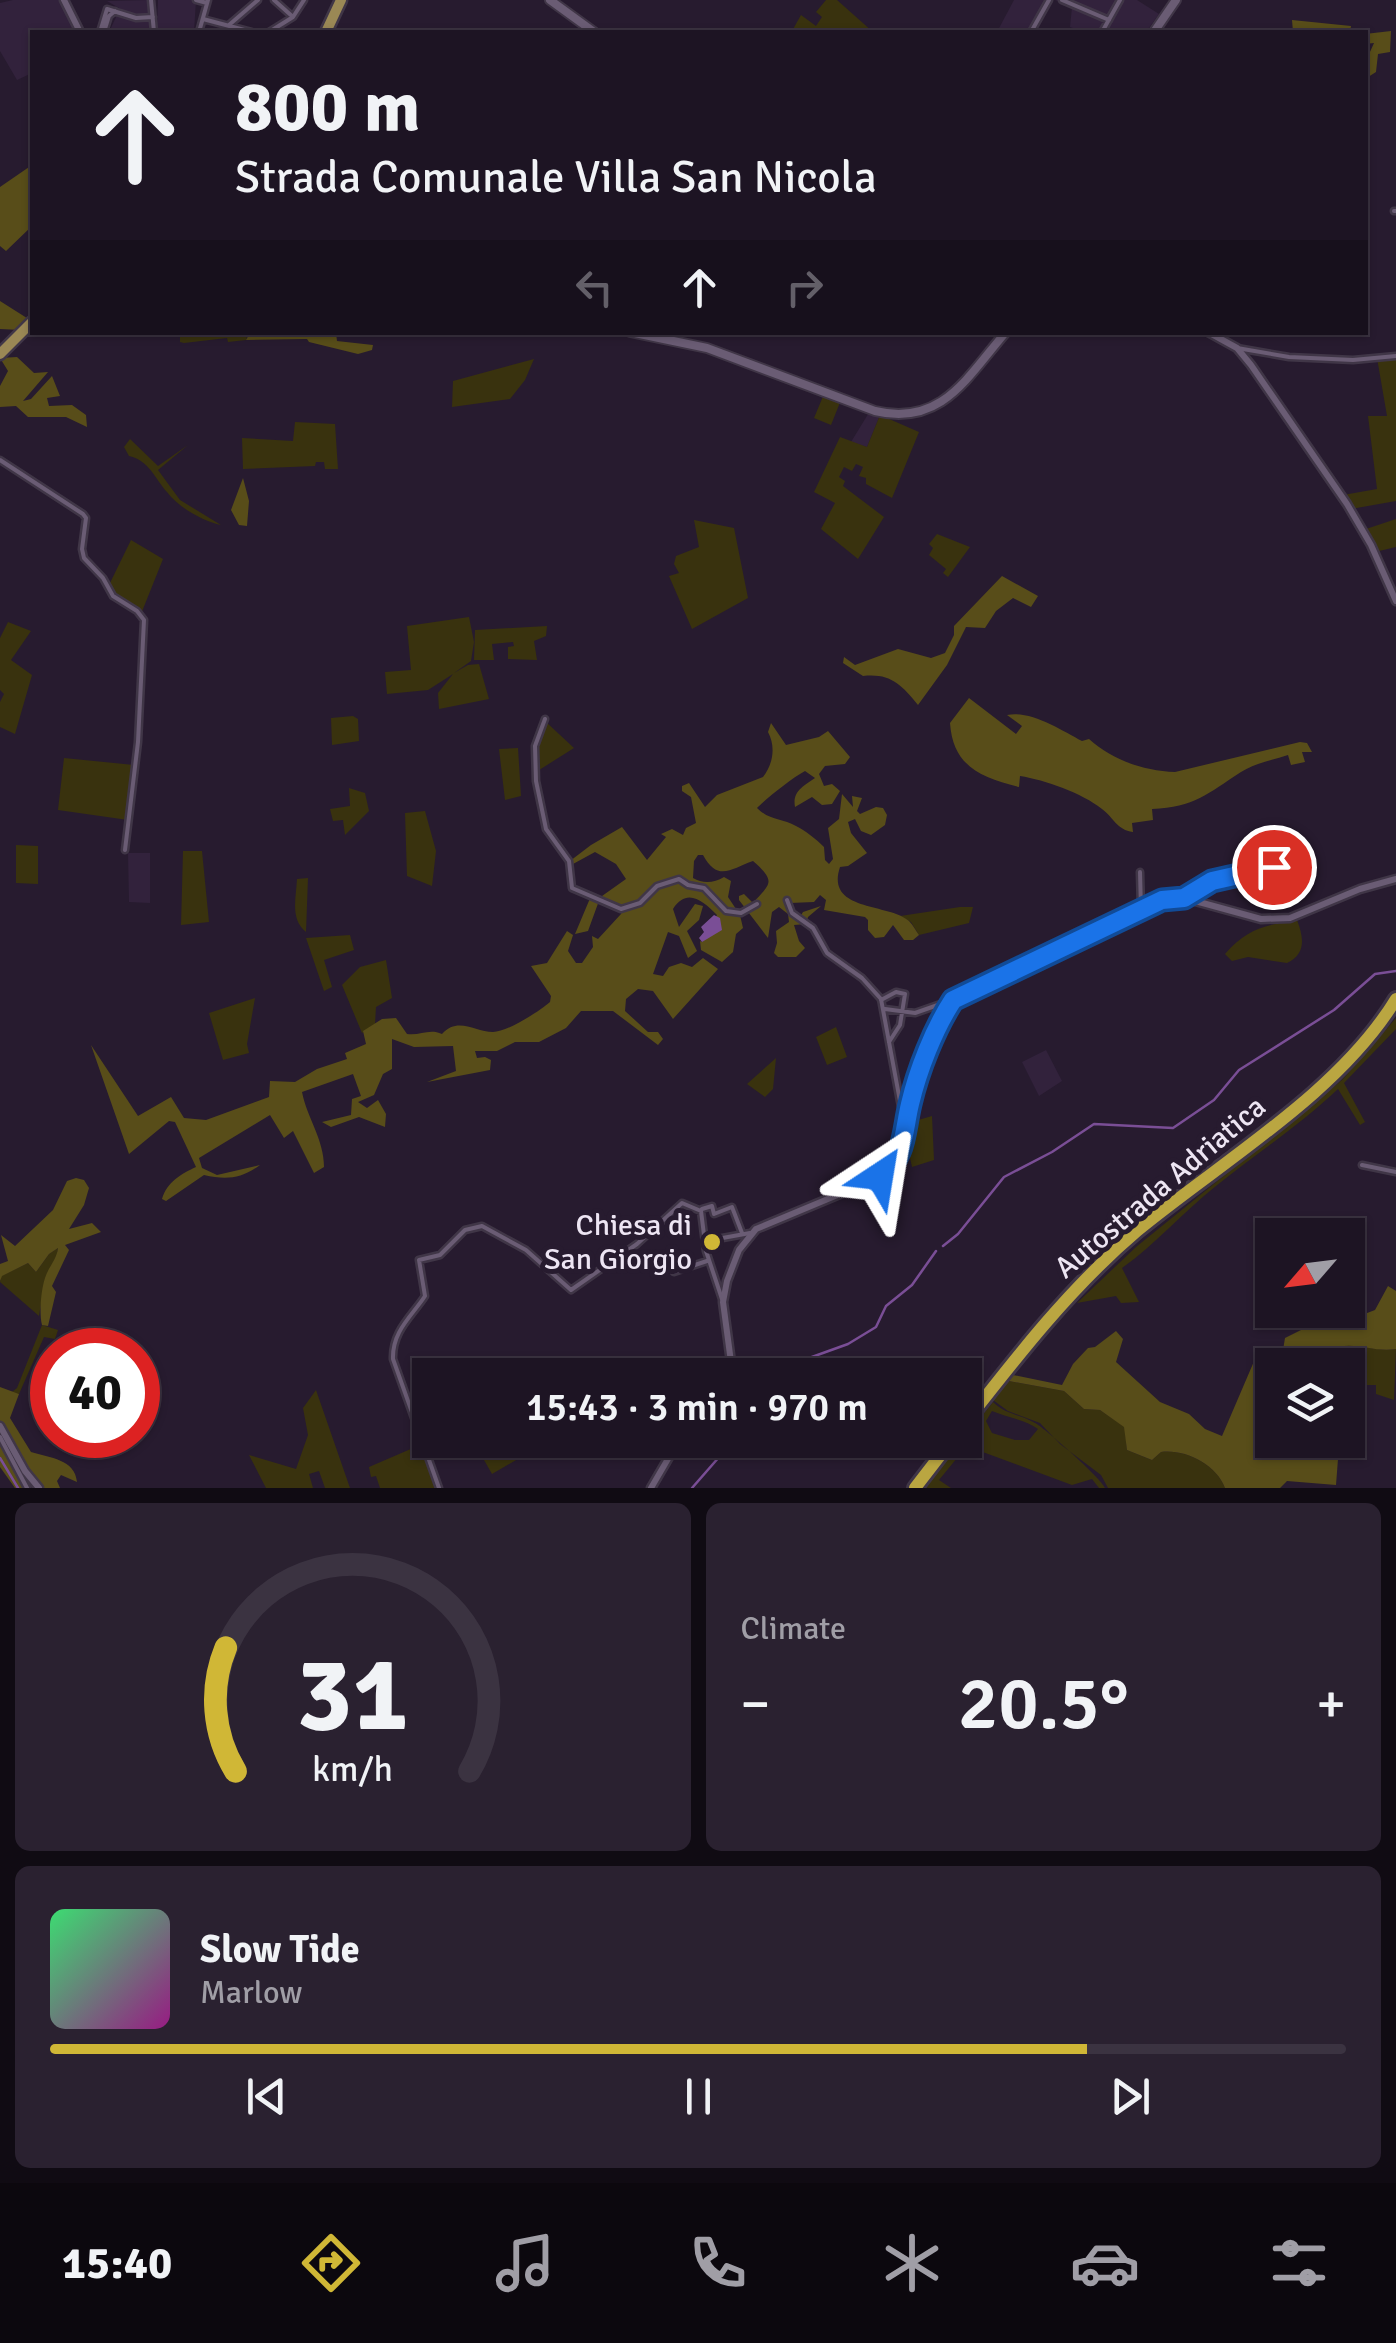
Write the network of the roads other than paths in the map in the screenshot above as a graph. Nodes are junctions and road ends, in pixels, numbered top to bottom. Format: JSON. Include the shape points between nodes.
{"nodes":[{"id":1,"x":64,"y":0,"type":"edge"},
{"id":2,"x":152,"y":0,"type":"edge"},
{"id":3,"x":196,"y":0,"type":"edge"},
{"id":4,"x":258,"y":0,"type":"edge"},
{"id":5,"x":274,"y":0,"type":"edge"},
{"id":6,"x":304,"y":0,"type":"edge"},
{"id":7,"x":341,"y":0,"type":"edge"},
{"id":8,"x":550,"y":0,"type":"edge"},
{"id":9,"x":1049,"y":0,"type":"edge"},
{"id":10,"x":1062,"y":0,"type":"edge"},
{"id":11,"x":1120,"y":0,"type":"edge"},
{"id":12,"x":1176,"y":0,"type":"edge"},
{"id":13,"x":207,"y":2,"type":"edge"},
{"id":14,"x":293,"y":16,"type":"junction"},
{"id":15,"x":153,"y":17,"type":"junction"},
{"id":16,"x":204,"y":18,"type":"junction"},
{"id":17,"x":1109,"y":20,"type":"junction"},
{"id":18,"x":230,"y":26,"type":"junction"},
{"id":19,"x":79,"y":30,"type":"edge"},
{"id":20,"x":102,"y":30,"type":"edge"},
{"id":21,"x":154,"y":30,"type":"edge"},
{"id":22,"x":200,"y":30,"type":"edge"},
{"id":23,"x":245,"y":30,"type":"edge"},
{"id":24,"x":272,"y":30,"type":"edge"},
{"id":25,"x":327,"y":30,"type":"edge"},
{"id":26,"x":591,"y":30,"type":"edge"},
{"id":27,"x":1031,"y":30,"type":"edge"},
{"id":28,"x":1103,"y":30,"type":"edge"},
{"id":29,"x":1155,"y":30,"type":"edge"},
{"id":30,"x":30,"y":324,"type":"edge"},
{"id":31,"x":642,"y":335,"type":"edge"},
{"id":32,"x":1003,"y":335,"type":"edge"},
{"id":33,"x":1213,"y":335,"type":"edge"},
{"id":34,"x":1237,"y":348,"type":"junction"},
{"id":35,"x":0,"y":354,"type":"edge"},
{"id":36,"x":1396,"y":356,"type":"edge"},
{"id":37,"x":0,"y":460,"type":"edge"},
{"id":38,"x":1396,"y":601,"type":"edge"},
{"id":39,"x":545,"y":718,"type":"dead end"},
{"id":40,"x":125,"y":850,"type":"dead end"},
{"id":41,"x":1274,"y":867,"type":"dead end"},
{"id":42,"x":1140,"y":872,"type":"dead end"},
{"id":43,"x":1396,"y":880,"type":"edge"},
{"id":44,"x":1184,"y":898,"type":"junction"},
{"id":45,"x":787,"y":900,"type":"dead end"},
{"id":46,"x":756,"y":904,"type":"dead end"},
{"id":47,"x":1142,"y":909,"type":"junction"},
{"id":48,"x":1396,"y":999,"type":"edge"},
{"id":49,"x":881,"y":1000,"type":"junction"},
{"id":50,"x":953,"y":1000,"type":"junction"},
{"id":51,"x":884,"y":1009,"type":"junction"},
{"id":52,"x":1396,"y":1009,"type":"edge"},
{"id":53,"x":901,"y":1013,"type":"junction"},
{"id":54,"x":1384,"y":1024,"type":"junction"},
{"id":55,"x":890,"y":1042,"type":"junction"},
{"id":56,"x":906,"y":1132,"type":"junction"},
{"id":57,"x":1362,"y":1165,"type":"dead end"},
{"id":58,"x":1396,"y":1172,"type":"edge"},
{"id":59,"x":700,"y":1210,"type":"junction"},
{"id":60,"x":746,"y":1233,"type":"junction"},
{"id":61,"x":706,"y":1241,"type":"junction"},
{"id":62,"x":709,"y":1260,"type":"junction"},
{"id":63,"x":674,"y":1272,"type":"dead end"},
{"id":64,"x":723,"y":1302,"type":"junction"},
{"id":65,"x":730,"y":1358,"type":"edge"},
{"id":66,"x":982,"y":1405,"type":"edge"},
{"id":67,"x":0,"y":1426,"type":"edge"},
{"id":68,"x":0,"y":1437,"type":"edge"},
{"id":69,"x":669,"y":1458,"type":"edge"},
{"id":70,"x":941,"y":1458,"type":"edge"},
{"id":71,"x":28,"y":1488,"type":"edge"},
{"id":72,"x":40,"y":1488,"type":"edge"},
{"id":73,"x":439,"y":1488,"type":"edge"},
{"id":74,"x":652,"y":1488,"type":"edge"},
{"id":75,"x":918,"y":1488,"type":"edge"}],
"edges":[{"from":1,"to":19,"type":"street"},
{"from":2,"to":15,"type":"street"},
{"from":3,"to":13,"type":"street"},
{"from":4,"to":18,"type":"street"},
{"from":5,"to":14,"type":"street"},
{"from":6,"to":14,"type":"street"},
{"from":7,"to":25,"type":"main road"},
{"from":8,"to":26,"type":"main road"},
{"from":9,"to":27,"type":"street"},
{"from":10,"to":17,"type":"street"},
{"from":11,"to":17,"type":"street"},
{"from":12,"to":29,"type":"main road"},
{"from":13,"to":16,"type":"street"},
{"from":14,"to":24,"type":"street"},
{"from":15,"to":20,"type":"street","via":[[105,10]]},
{"from":15,"to":21,"type":"street"},
{"from":16,"to":18,"type":"street"},
{"from":16,"to":22,"type":"street"},
{"from":17,"to":28,"type":"street"},
{"from":18,"to":23,"type":"street"},
{"from":30,"to":35,"type":"main road"},
{"from":31,"to":32,"type":"main road","via":[[707,348],[902,415],[946,400]]},
{"from":33,"to":34,"type":"street"},
{"from":34,"to":36,"type":"street","via":[[1289,357]]},
{"from":34,"to":38,"type":"street","via":[[1347,504]]},
{"from":37,"to":40,"type":"street","via":[[83,514],[84,558],[113,596],[144,620]]},
{"from":39,"to":46,"type":"street","via":[[535,746],[536,780],[546,829],[569,861],[572,888],[622,908],[679,879],[704,888],[726,912],[742,913]]},
{"from":41,"to":44,"type":"street","via":[[1212,881]]},
{"from":42,"to":47,"type":"street"},
{"from":43,"to":44,"type":"street","via":[[1290,918],[1261,918]]},
{"from":44,"to":47,"type":"street"},
{"from":45,"to":49,"type":"street","via":[[827,953]]},
{"from":47,"to":50,"type":"street"},
{"from":48,"to":54,"type":"highway","name":"Autostrada Adriatica"},
{"from":49,"to":51,"type":"street"},
{"from":49,"to":53,"type":"street","via":[[905,993]]},
{"from":50,"to":53,"type":"street"},
{"from":50,"to":56,"type":"street","via":[[910,1103]]},
{"from":51,"to":53,"type":"street"},
{"from":51,"to":55,"type":"street"},
{"from":52,"to":54,"type":"highway","name":"Autostrada Adriatica"},
{"from":53,"to":55,"type":"street"},
{"from":54,"to":66,"type":"highway","name":"Autostrada Adriatica","via":[[1335,1078],[1129,1238],[1085,1280]]},
{"from":55,"to":56,"type":"street"},
{"from":56,"to":60,"type":"street","via":[[898,1157],[880,1176]]},
{"from":57,"to":58,"type":"street"},
{"from":59,"to":60,"type":"street","via":[[712,1206],[714,1214],[732,1207]]},
{"from":59,"to":61,"type":"street"},
{"from":59,"to":73,"type":"street","via":[[682,1203],[638,1244],[571,1290],[526,1250],[482,1226],[465,1230],[440,1255],[418,1260],[425,1296],[394,1339],[393,1359]]},
{"from":60,"to":61,"type":"street"},
{"from":60,"to":64,"type":"street"},
{"from":61,"to":62,"type":"street"},
{"from":62,"to":63,"type":"street"},
{"from":62,"to":64,"type":"street"},
{"from":64,"to":65,"type":"street"},
{"from":67,"to":72,"type":"street"},
{"from":68,"to":71,"type":"street"},
{"from":69,"to":74,"type":"street"},
{"from":70,"to":75,"type":"highway"}]}
